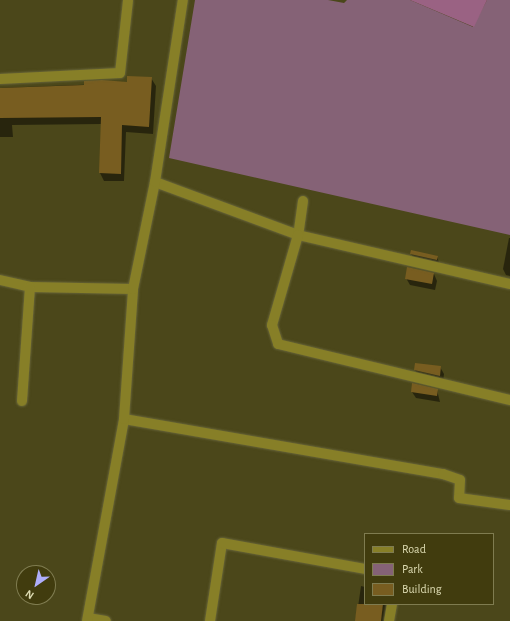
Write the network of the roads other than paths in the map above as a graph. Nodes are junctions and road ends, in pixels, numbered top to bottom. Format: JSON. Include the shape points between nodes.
{"nodes":[{"id":1,"x":128,"y":0,"type":"edge"},
{"id":2,"x":184,"y":0,"type":"edge"},
{"id":3,"x":0,"y":79,"type":"edge"},
{"id":4,"x":155,"y":182,"type":"junction"},
{"id":5,"x":303,"y":201,"type":"dead end"},
{"id":6,"x":298,"y":235,"type":"junction"},
{"id":7,"x":0,"y":280,"type":"edge"},
{"id":8,"x":510,"y":284,"type":"edge"},
{"id":9,"x":30,"y":286,"type":"junction"},
{"id":10,"x":133,"y":289,"type":"junction"},
{"id":11,"x":510,"y":400,"type":"edge"},
{"id":12,"x":22,"y":401,"type":"dead end"},
{"id":13,"x":124,"y":419,"type":"junction"},
{"id":14,"x":510,"y":505,"type":"edge"},
{"id":15,"x":364,"y":569,"type":"edge"},
{"id":16,"x":392,"y":605,"type":"edge"},
{"id":17,"x":87,"y":619,"type":"edge"},
{"id":18,"x":106,"y":621,"type":"edge"},
{"id":19,"x":210,"y":621,"type":"edge"},
{"id":20,"x":389,"y":621,"type":"edge"}],
"edges":[{"from":1,"to":3,"type":"street","via":[[120,73]]},
{"from":2,"to":4,"type":"street"},
{"from":4,"to":6,"type":"street"},
{"from":4,"to":10,"type":"street"},
{"from":5,"to":6,"type":"street"},
{"from":6,"to":8,"type":"street"},
{"from":6,"to":11,"type":"street","via":[[272,325],[278,344]]},
{"from":7,"to":9,"type":"street"},
{"from":9,"to":10,"type":"street"},
{"from":9,"to":12,"type":"street"},
{"from":10,"to":13,"type":"street"},
{"from":13,"to":14,"type":"street","via":[[443,474],[460,480],[459,498]]},
{"from":13,"to":17,"type":"street"},
{"from":15,"to":19,"type":"street","via":[[222,543]]},
{"from":16,"to":20,"type":"street"},
{"from":17,"to":18,"type":"street"}]}
